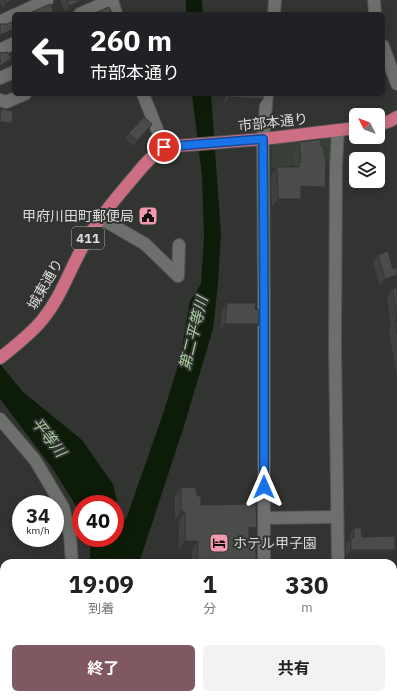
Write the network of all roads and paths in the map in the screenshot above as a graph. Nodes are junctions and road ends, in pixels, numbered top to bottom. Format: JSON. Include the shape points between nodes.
{"nodes":[{"id":1,"x":47,"y":0,"type":"edge"},
{"id":2,"x":112,"y":0,"type":"edge"},
{"id":3,"x":275,"y":0,"type":"edge"},
{"id":4,"x":29,"y":4,"type":"edge"},
{"id":5,"x":19,"y":12,"type":"edge"},
{"id":6,"x":85,"y":12,"type":"edge"},
{"id":7,"x":115,"y":12,"type":"edge"},
{"id":8,"x":274,"y":12,"type":"edge"},
{"id":9,"x":12,"y":16,"type":"edge"},
{"id":10,"x":0,"y":22,"type":"edge"},
{"id":11,"x":12,"y":44,"type":"edge"},
{"id":12,"x":0,"y":50,"type":"edge"},
{"id":13,"x":385,"y":51,"type":"edge"},
{"id":14,"x":12,"y":73,"type":"edge"},
{"id":15,"x":0,"y":78,"type":"edge"},
{"id":16,"x":397,"y":84,"type":"edge"},
{"id":17,"x":20,"y":96,"type":"edge"},
{"id":18,"x":144,"y":96,"type":"edge"},
{"id":19,"x":267,"y":96,"type":"edge"},
{"id":20,"x":0,"y":100,"type":"edge"},
{"id":21,"x":397,"y":117,"type":"edge"},
{"id":22,"x":385,"y":123,"type":"edge"},
{"id":23,"x":349,"y":129,"type":"edge"},
{"id":24,"x":338,"y":130,"type":"junction"},
{"id":25,"x":263,"y":139,"type":"junction"},
{"id":26,"x":164,"y":147,"type":"junction"},
{"id":27,"x":100,"y":218,"type":"junction"},
{"id":28,"x":180,"y":245,"type":"dead end"},
{"id":29,"x":2,"y":356,"type":"edge"},
{"id":30,"x":0,"y":419,"type":"edge"},
{"id":31,"x":337,"y":517,"type":"junction"},
{"id":32,"x":264,"y":518,"type":"junction"},
{"id":33,"x":72,"y":559,"type":"edge"},
{"id":34,"x":264,"y":559,"type":"edge"},
{"id":35,"x":338,"y":559,"type":"edge"}],
"edges":[{"from":1,"to":4,"type":"street"},
{"from":2,"to":6,"type":"street"},
{"from":2,"to":7,"type":"street"},
{"from":3,"to":8,"type":"street"},
{"from":4,"to":5,"type":"street"},
{"from":9,"to":10,"type":"street"},
{"from":11,"to":12,"type":"street"},
{"from":13,"to":16,"type":"street"},
{"from":14,"to":15,"type":"street"},
{"from":17,"to":20,"type":"street","via":[[6,102]]},
{"from":18,"to":26,"type":"street"},
{"from":19,"to":25,"type":"street"},
{"from":21,"to":22,"type":"highway"},
{"from":23,"to":24,"type":"highway","name":"市部本通り"},
{"from":24,"to":25,"type":"highway","name":"市部本通り"},
{"from":24,"to":31,"type":"street"},
{"from":25,"to":26,"type":"highway","name":"市部本通り"},
{"from":25,"to":32,"type":"street"},
{"from":26,"to":27,"type":"highway","name":"城東通り","number":"411","via":[[144,165]]},
{"from":27,"to":28,"type":"street","via":[[145,244],[178,276]]},
{"from":27,"to":29,"type":"highway","name":"城東通り","number":"411","via":[[80,250],[59,296],[42,320]]},
{"from":30,"to":33,"type":"street","via":[[35,460],[63,507],[70,535]]},
{"from":31,"to":32,"type":"street"},
{"from":31,"to":35,"type":"street"},
{"from":32,"to":34,"type":"street"}]}
